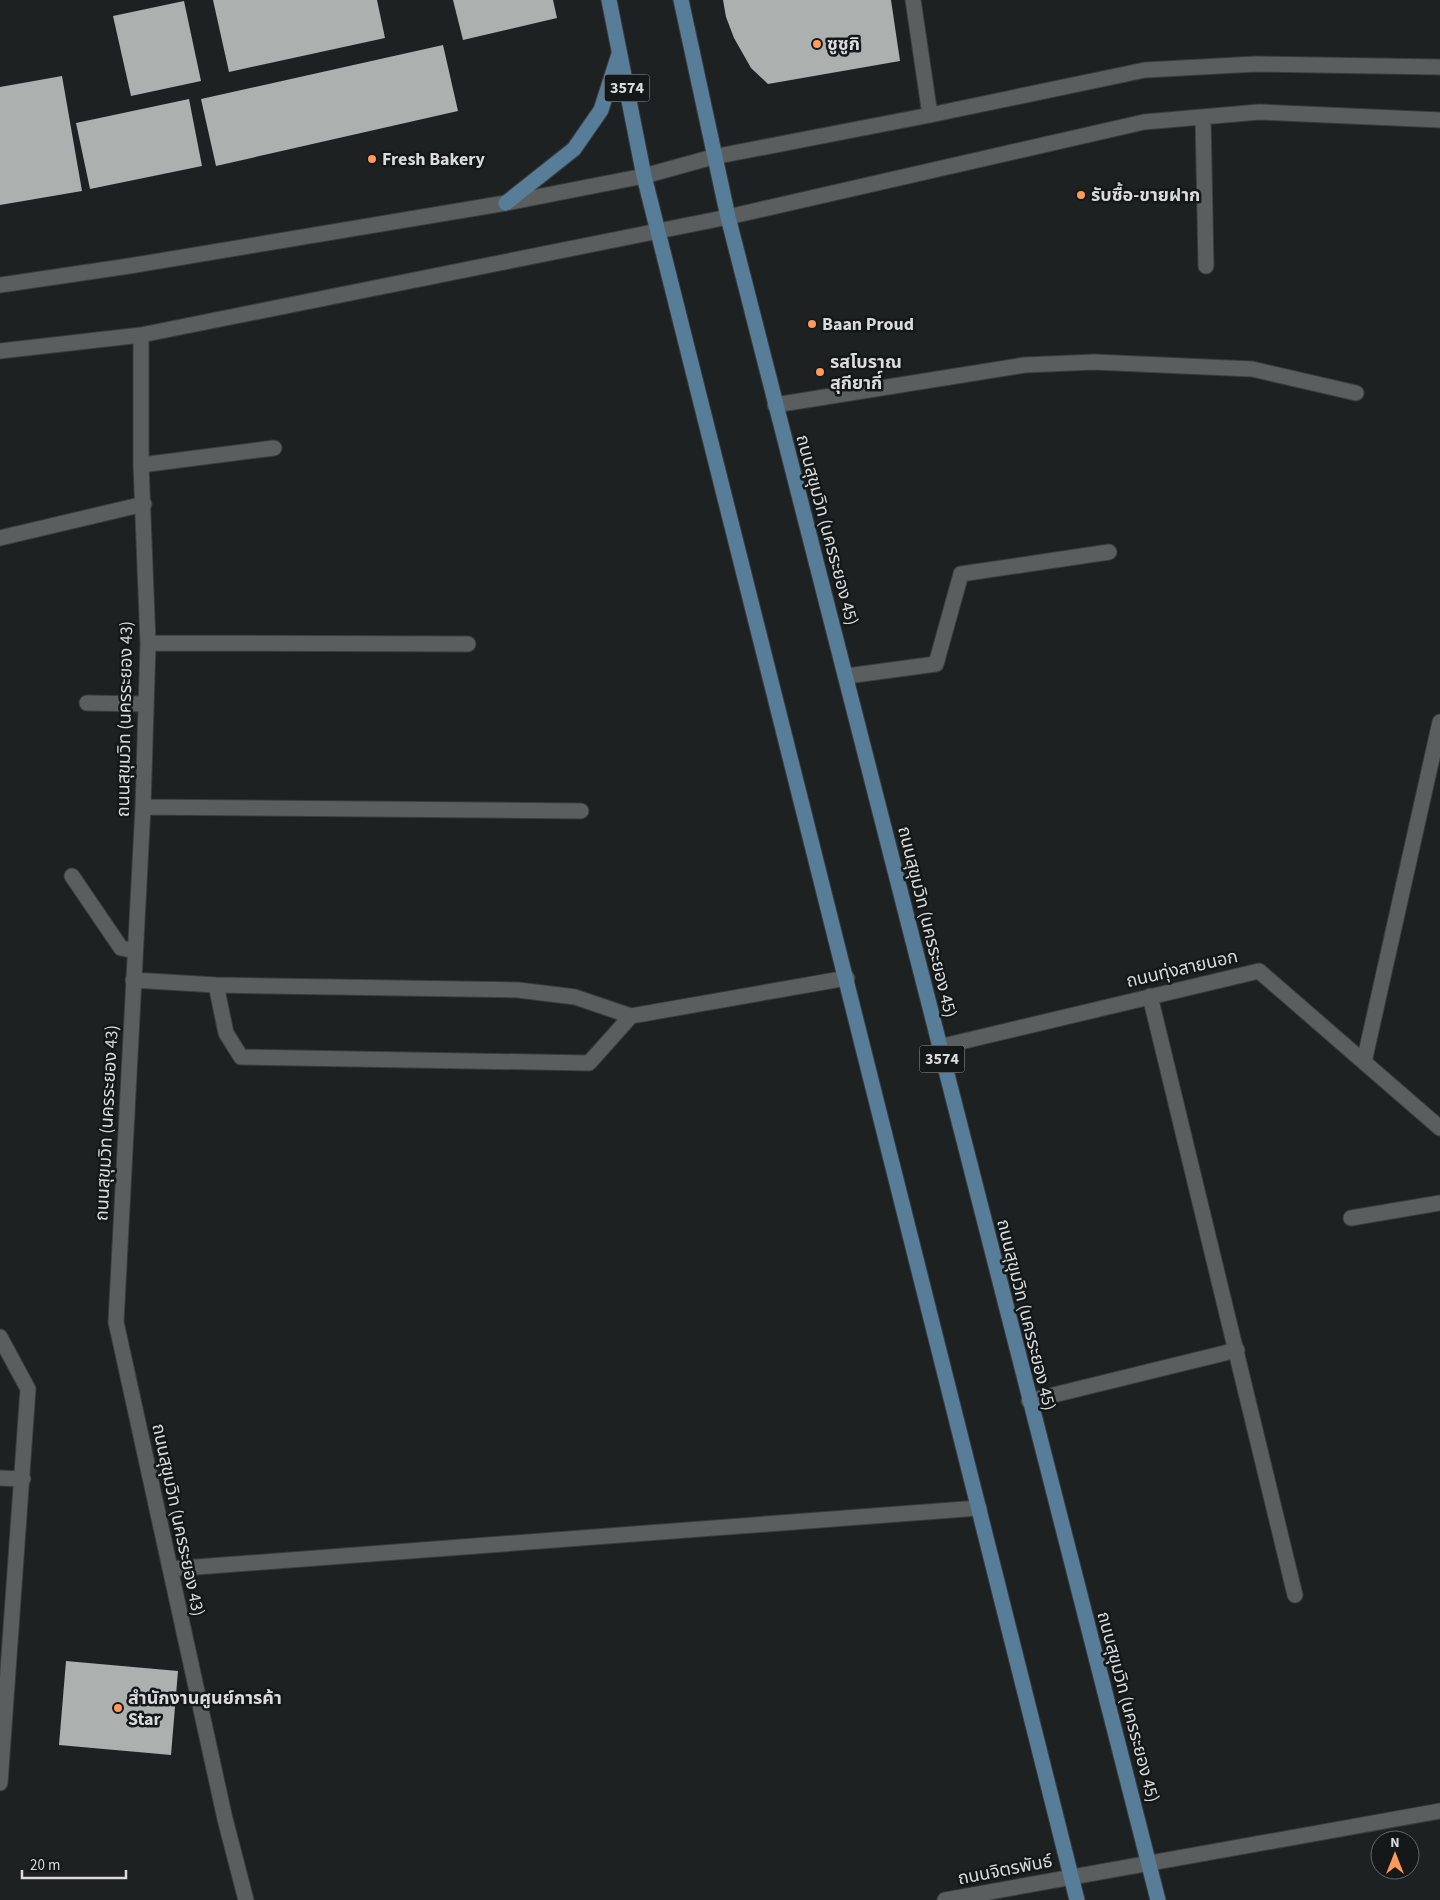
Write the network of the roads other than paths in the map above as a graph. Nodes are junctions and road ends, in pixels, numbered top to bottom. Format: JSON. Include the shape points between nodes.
{"nodes":[{"id":1,"x":609,"y":0,"type":"edge"},
{"id":2,"x":681,"y":0,"type":"edge"},
{"id":3,"x":913,"y":0,"type":"edge"},
{"id":4,"x":620,"y":53,"type":"junction"},
{"id":5,"x":1440,"y":67,"type":"edge"},
{"id":6,"x":930,"y":115,"type":"junction"},
{"id":7,"x":1203,"y":117,"type":"junction"},
{"id":8,"x":1440,"y":120,"type":"edge"},
{"id":9,"x":714,"y":156,"type":"junction"},
{"id":10,"x":644,"y":176,"type":"junction"},
{"id":11,"x":506,"y":203,"type":"junction"},
{"id":12,"x":728,"y":217,"type":"junction"},
{"id":13,"x":658,"y":232,"type":"junction"},
{"id":14,"x":1206,"y":266,"type":"dead end"},
{"id":15,"x":0,"y":285,"type":"edge"},
{"id":16,"x":141,"y":335,"type":"junction"},
{"id":17,"x":0,"y":351,"type":"edge"},
{"id":18,"x":1356,"y":393,"type":"dead end"},
{"id":19,"x":775,"y":405,"type":"junction"},
{"id":20,"x":274,"y":448,"type":"dead end"},
{"id":21,"x":141,"y":465,"type":"junction"},
{"id":22,"x":144,"y":504,"type":"junction"},
{"id":23,"x":0,"y":538,"type":"edge"},
{"id":24,"x":1109,"y":552,"type":"dead end"},
{"id":25,"x":148,"y":643,"type":"junction"},
{"id":26,"x":468,"y":644,"type":"dead end"},
{"id":27,"x":847,"y":676,"type":"junction"},
{"id":28,"x":87,"y":703,"type":"dead end"},
{"id":29,"x":146,"y":704,"type":"junction"},
{"id":30,"x":1440,"y":722,"type":"edge"},
{"id":31,"x":143,"y":808,"type":"junction"},
{"id":32,"x":581,"y":812,"type":"dead end"},
{"id":33,"x":72,"y":876,"type":"dead end"},
{"id":34,"x":135,"y":951,"type":"junction"},
{"id":35,"x":847,"y":978,"type":"junction"},
{"id":36,"x":133,"y":980,"type":"junction"},
{"id":37,"x":216,"y":985,"type":"junction"},
{"id":38,"x":1150,"y":996,"type":"junction"},
{"id":39,"x":631,"y":1016,"type":"junction"},
{"id":40,"x":939,"y":1047,"type":"junction"},
{"id":41,"x":1364,"y":1062,"type":"junction"},
{"id":42,"x":1440,"y":1128,"type":"edge"},
{"id":43,"x":1440,"y":1203,"type":"edge"},
{"id":44,"x":1351,"y":1218,"type":"dead end"},
{"id":45,"x":0,"y":1337,"type":"edge"},
{"id":46,"x":1238,"y":1350,"type":"junction"},
{"id":47,"x":7,"y":1365,"type":"edge"},
{"id":48,"x":1029,"y":1401,"type":"junction"},
{"id":49,"x":0,"y":1478,"type":"edge"},
{"id":50,"x":23,"y":1479,"type":"junction"},
{"id":51,"x":979,"y":1508,"type":"junction"},
{"id":52,"x":170,"y":1569,"type":"junction"},
{"id":53,"x":1295,"y":1595,"type":"dead end"},
{"id":54,"x":6,"y":1604,"type":"edge"},
{"id":55,"x":0,"y":1775,"type":"edge"},
{"id":56,"x":1440,"y":1811,"type":"edge"},
{"id":57,"x":1150,"y":1862,"type":"junction"},
{"id":58,"x":1071,"y":1876,"type":"junction"},
{"id":59,"x":246,"y":1900,"type":"edge"},
{"id":60,"x":945,"y":1900,"type":"edge"},
{"id":61,"x":1077,"y":1900,"type":"edge"},
{"id":62,"x":1158,"y":1900,"type":"edge"}],
"edges":[{"from":1,"to":4,"type":"main road","number":"3574"},
{"from":2,"to":9,"type":"main road","number":"3574"},
{"from":3,"to":6,"type":"street"},
{"from":4,"to":10,"type":"main road","number":"3574"},
{"from":4,"to":11,"type":"main road","via":[[601,110],[574,149]]},
{"from":5,"to":6,"type":"street","via":[[1256,64],[1145,70]]},
{"from":6,"to":9,"type":"street"},
{"from":7,"to":8,"type":"street","via":[[1259,112]]},
{"from":7,"to":12,"type":"street","via":[[1144,122]]},
{"from":7,"to":14,"type":"street"},
{"from":9,"to":10,"type":"street"},
{"from":9,"to":12,"type":"main road","name":"ถนนสุขุมวิท (นครระยอง 45)","number":"3574"},
{"from":10,"to":11,"type":"street"},
{"from":10,"to":13,"type":"main road","number":"3574"},
{"from":11,"to":15,"type":"street"},
{"from":12,"to":13,"type":"street"},
{"from":12,"to":19,"type":"main road","name":"ถนนสุขุมวิท (นครระยอง 45)","number":"3574"},
{"from":13,"to":16,"type":"street"},
{"from":13,"to":35,"type":"main road","number":"3574"},
{"from":16,"to":17,"type":"street"},
{"from":16,"to":21,"type":"street","name":"ถนนสุขุมวิท (นครระยอง 43)"},
{"from":18,"to":19,"type":"street","via":[[1252,369],[1094,362],[1025,365]]},
{"from":19,"to":27,"type":"main road","name":"ถนนสุขุมวิท (นครระยอง 45)","number":"3574"},
{"from":20,"to":21,"type":"street"},
{"from":21,"to":22,"type":"street","name":"ถนนสุขุมวิท (นครระยอง 43)"},
{"from":22,"to":23,"type":"street"},
{"from":22,"to":25,"type":"street","name":"ถนนสุขุมวิท (นครระยอง 43)"},
{"from":24,"to":27,"type":"street","via":[[961,574],[936,664]]},
{"from":25,"to":26,"type":"street"},
{"from":25,"to":29,"type":"street","name":"ถนนสุขุมวิท (นครระยอง 43)"},
{"from":27,"to":40,"type":"main road","name":"ถนนสุขุมวิท (นครระยอง 45)","number":"3574"},
{"from":28,"to":29,"type":"street"},
{"from":29,"to":31,"type":"street","name":"ถนนสุขุมวิท (นครระยอง 43)"},
{"from":30,"to":41,"type":"street"},
{"from":31,"to":32,"type":"street"},
{"from":31,"to":34,"type":"street","name":"ถนนสุขุมวิท (นครระยอง 43)"},
{"from":33,"to":34,"type":"street","via":[[121,948]]},
{"from":34,"to":36,"type":"street","name":"ถนนสุขุมวิท (นครระยอง 43)"},
{"from":35,"to":39,"type":"street"},
{"from":35,"to":51,"type":"main road","number":"3574"},
{"from":36,"to":37,"type":"street"},
{"from":36,"to":52,"type":"street","name":"ถนนสุขุมวิท (นครระยอง 43)","via":[[116,1322]]},
{"from":37,"to":39,"type":"street","via":[[518,990],[575,997]]},
{"from":37,"to":39,"type":"street","via":[[226,1033],[241,1057],[589,1063]]},
{"from":38,"to":40,"type":"street","name":"ถนนทุ่งสายนอก"},
{"from":38,"to":41,"type":"street","name":"ถนนทุ่งสายนอก","via":[[1259,971]]},
{"from":38,"to":46,"type":"street"},
{"from":40,"to":48,"type":"main road","name":"ถนนสุขุมวิท (นครระยอง 45)","number":"3574"},
{"from":41,"to":42,"type":"street","name":"ถนนทุ่งสายนอก"},
{"from":43,"to":44,"type":"street"},
{"from":45,"to":47,"type":"street"},
{"from":46,"to":48,"type":"street"},
{"from":46,"to":53,"type":"street"},
{"from":47,"to":50,"type":"street","via":[[28,1389]]},
{"from":48,"to":57,"type":"main road","name":"ถนนสุขุมวิท (นครระยอง 45)","number":"3574"},
{"from":49,"to":50,"type":"street"},
{"from":50,"to":54,"type":"street"},
{"from":51,"to":52,"type":"street"},
{"from":51,"to":58,"type":"main road","number":"3574"},
{"from":52,"to":59,"type":"street","name":"ถนนสุขุมวิท (นครระยอง 43)"},
{"from":54,"to":55,"type":"street"},
{"from":56,"to":57,"type":"street","name":"ถนนจิตรพันธ์"},
{"from":57,"to":58,"type":"street","name":"ถนนจิตรพันธ์"},
{"from":57,"to":62,"type":"main road","name":"ถนนสุขุมวิท (นครระยอง 45)","number":"3574"},
{"from":58,"to":60,"type":"street","name":"ถนนจิตรพันธ์"},
{"from":58,"to":61,"type":"main road","number":"3574"}]}
